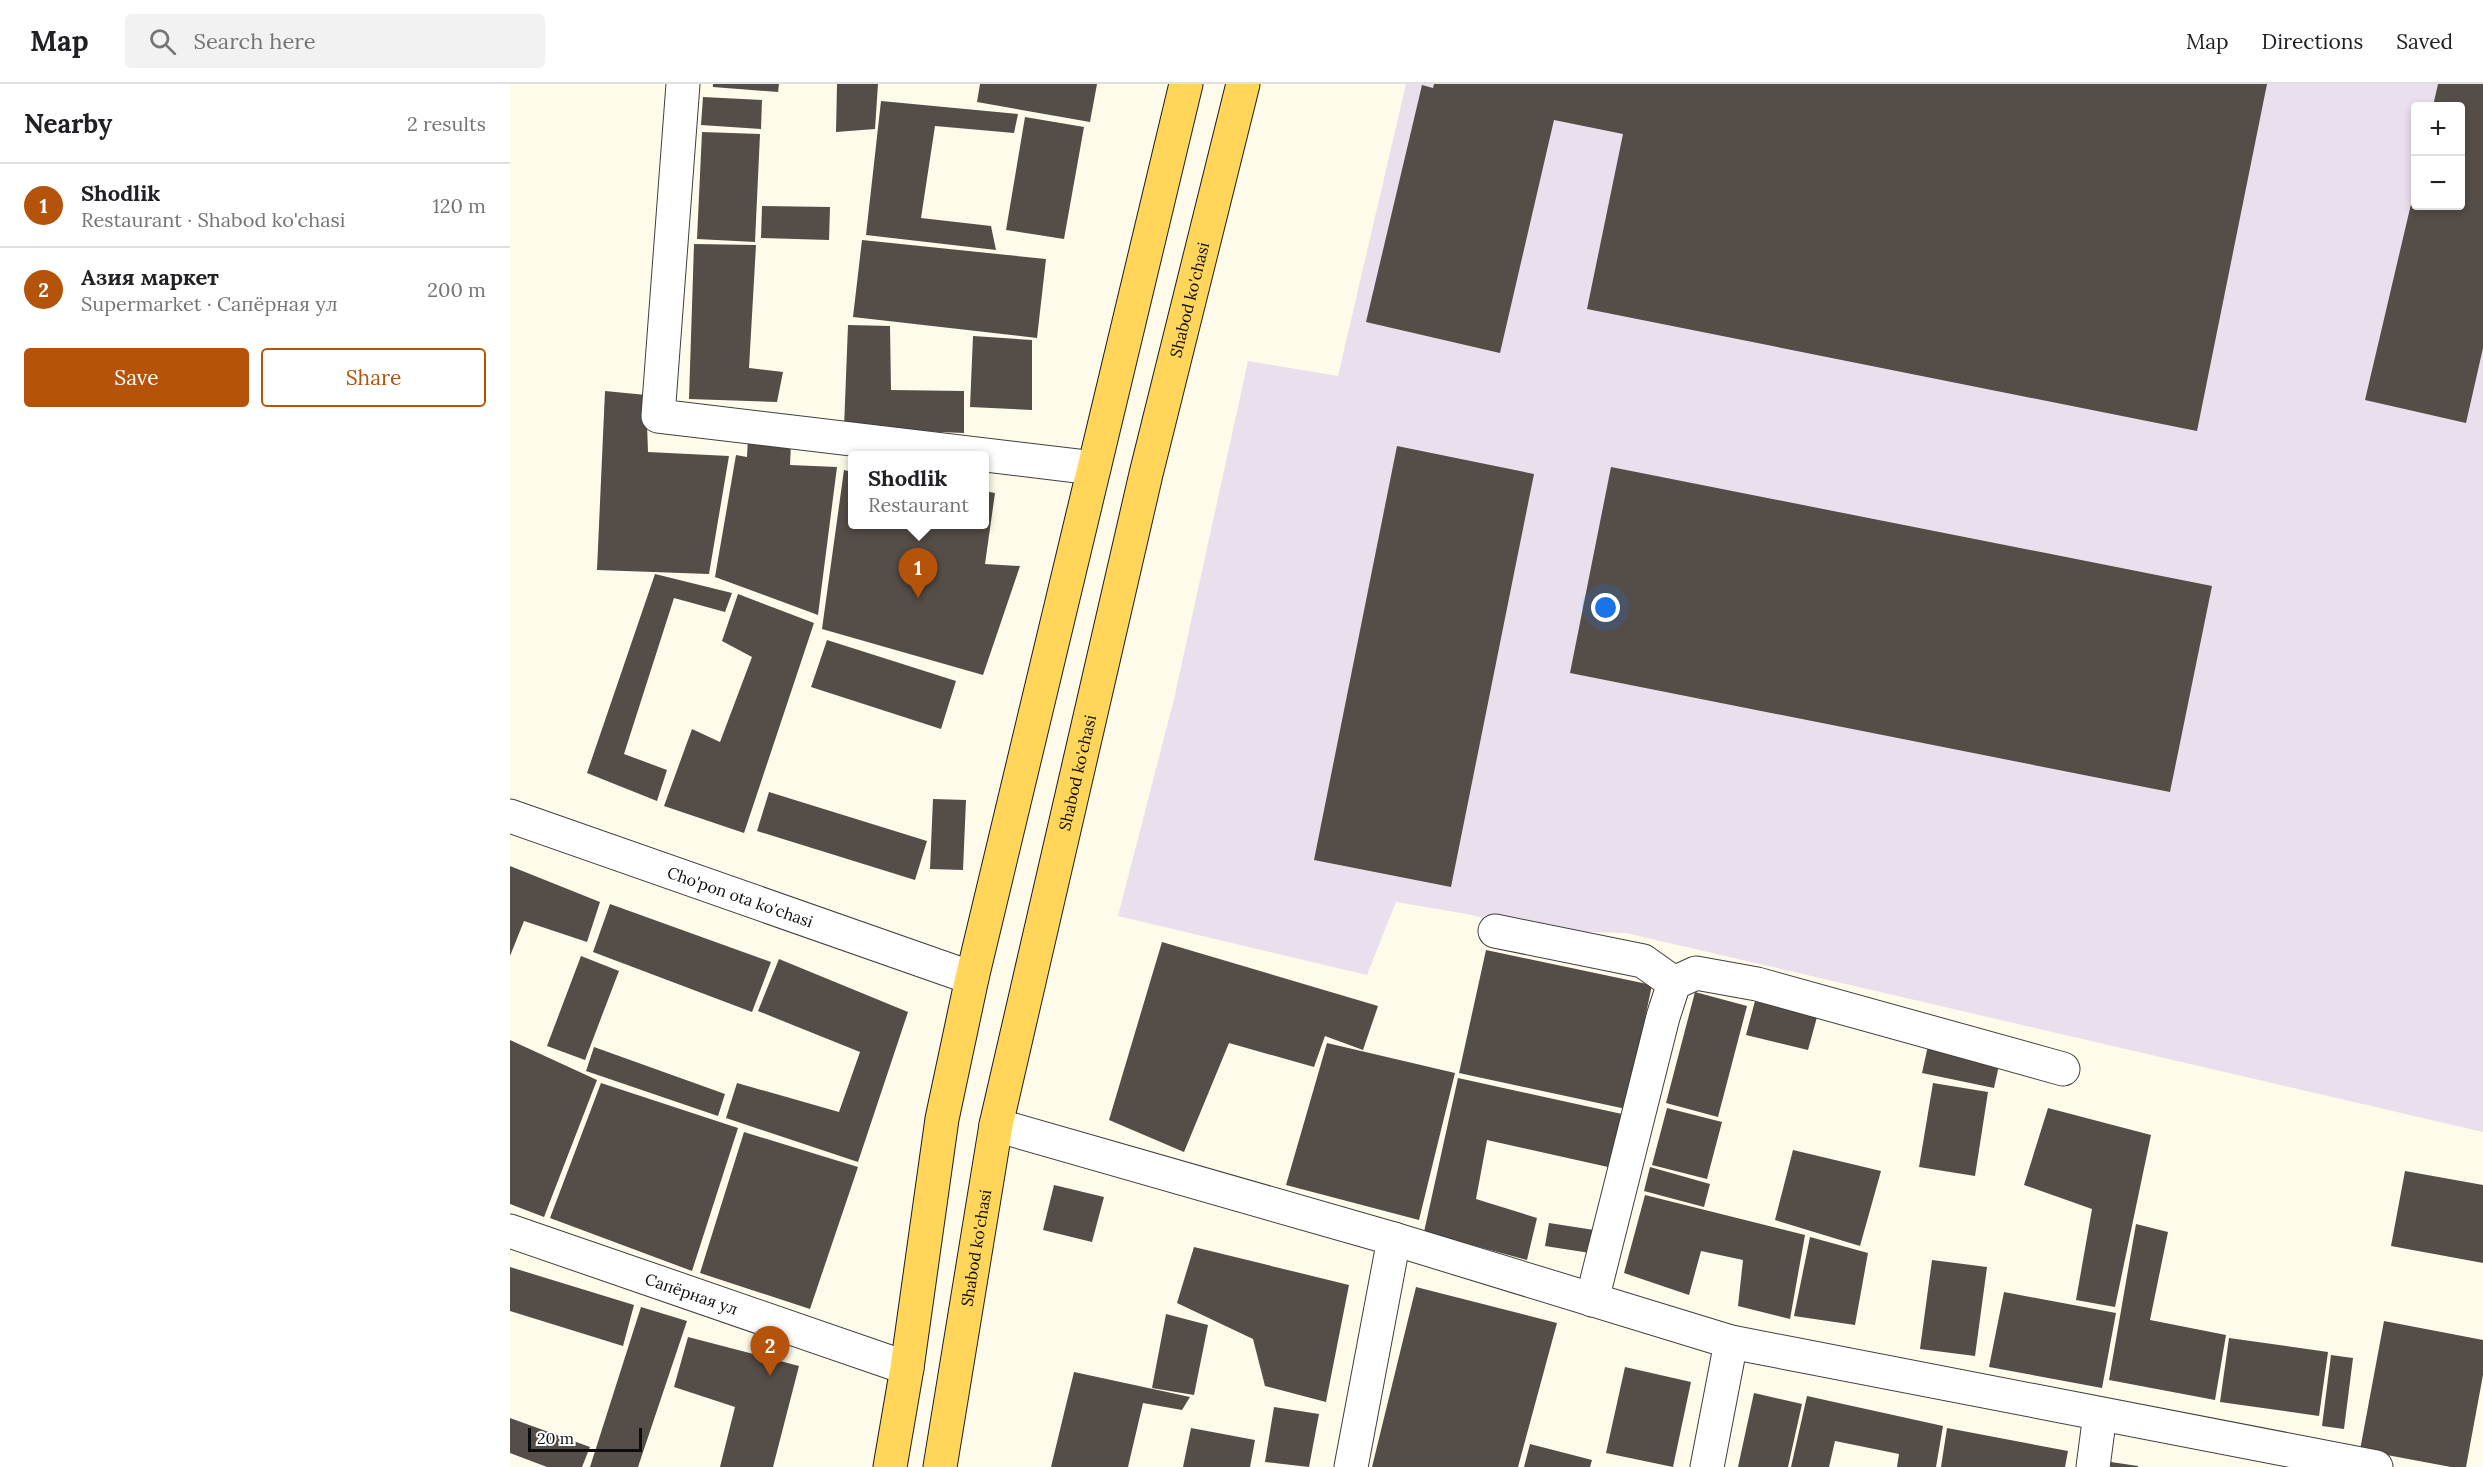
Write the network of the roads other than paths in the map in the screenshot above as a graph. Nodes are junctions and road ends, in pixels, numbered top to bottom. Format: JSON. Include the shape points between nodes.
{"nodes":[{"id":1,"x":683,"y":84,"type":"edge"},
{"id":2,"x":1186,"y":84,"type":"edge"},
{"id":3,"x":1243,"y":84,"type":"edge"},
{"id":4,"x":951,"y":451,"type":"edge"},
{"id":5,"x":989,"y":455,"type":"edge"},
{"id":6,"x":1094,"y":468,"type":"junction"},
{"id":7,"x":510,"y":816,"type":"edge"},
{"id":8,"x":1495,"y":931,"type":"dead end"},
{"id":9,"x":972,"y":978,"type":"junction"},
{"id":10,"x":1674,"y":983,"type":"junction"},
{"id":11,"x":2063,"y":1069,"type":"dead end"},
{"id":12,"x":996,"y":1125,"type":"junction"},
{"id":13,"x":510,"y":1232,"type":"edge"},
{"id":14,"x":1394,"y":1239,"type":"junction"},
{"id":15,"x":1592,"y":1300,"type":"junction"},
{"id":16,"x":1731,"y":1342,"type":"junction"},
{"id":17,"x":907,"y":1368,"type":"junction"},
{"id":18,"x":2100,"y":1414,"type":"junction"},
{"id":19,"x":890,"y":1467,"type":"edge"},
{"id":20,"x":940,"y":1467,"type":"edge"},
{"id":21,"x":1351,"y":1467,"type":"edge"},
{"id":22,"x":1707,"y":1467,"type":"edge"},
{"id":23,"x":2093,"y":1467,"type":"edge"},
{"id":24,"x":2376,"y":1467,"type":"edge"}],
"edges":[{"from":1,"to":4,"type":"street","via":[[658,416]]},
{"from":2,"to":6,"type":"main road"},
{"from":3,"to":12,"type":"main road","name":"Shabod ko'chasi","via":[[1146,474]]},
{"from":5,"to":6,"type":"street"},
{"from":6,"to":9,"type":"main road"},
{"from":7,"to":9,"type":"street","name":"Cho'pon ota ko'chasi"},
{"from":8,"to":10,"type":"street","via":[[1643,961]]},
{"from":9,"to":17,"type":"main road","via":[[942,1119]]},
{"from":10,"to":11,"type":"street","via":[[1696,973],[1757,984]]},
{"from":10,"to":15,"type":"street"},
{"from":12,"to":14,"type":"street"},
{"from":12,"to":20,"type":"main road","name":"Shabod ko'chasi"},
{"from":13,"to":17,"type":"street","name":"Сапёрная ул"},
{"from":14,"to":15,"type":"street"},
{"from":14,"to":21,"type":"street"},
{"from":15,"to":16,"type":"street"},
{"from":16,"to":18,"type":"street"},
{"from":16,"to":22,"type":"street"},
{"from":17,"to":19,"type":"main road"},
{"from":18,"to":23,"type":"street"},
{"from":18,"to":24,"type":"street"}]}
